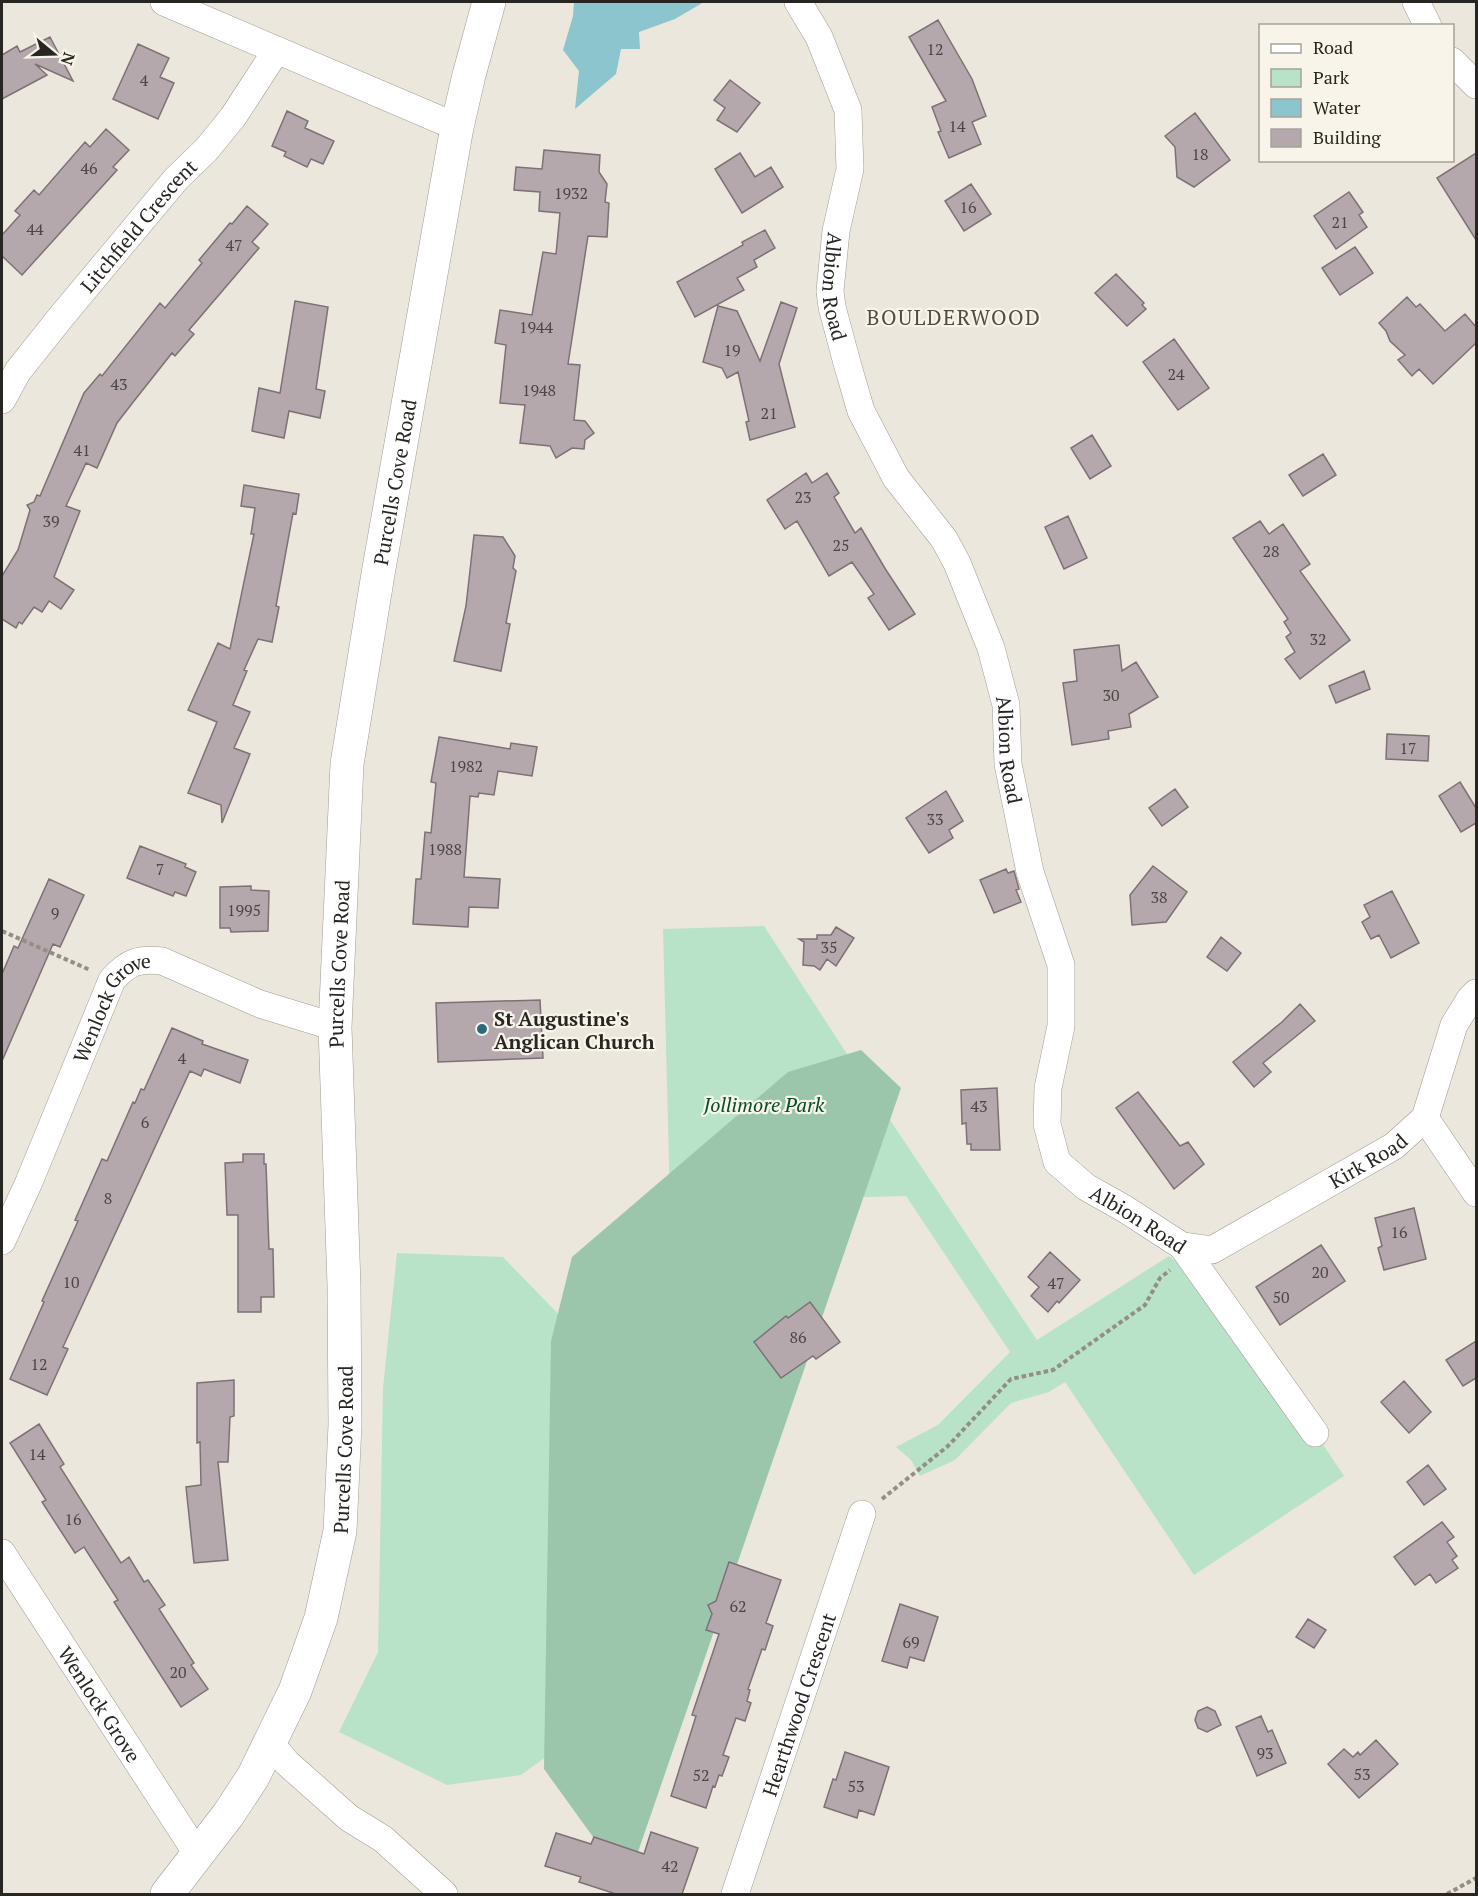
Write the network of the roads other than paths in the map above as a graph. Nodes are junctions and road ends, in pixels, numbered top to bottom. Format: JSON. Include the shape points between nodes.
{"nodes":[{"id":1,"x":164,"y":2,"type":"edge"},
{"id":2,"x":489,"y":2,"type":"edge"},
{"id":3,"x":798,"y":2,"type":"edge"},
{"id":4,"x":1416,"y":2,"type":"edge"},
{"id":5,"x":1427,"y":24,"type":"edge"},
{"id":6,"x":276,"y":51,"type":"junction"},
{"id":7,"x":1454,"y":63,"type":"edge"},
{"id":8,"x":1476,"y":85,"type":"edge"},
{"id":9,"x":458,"y":127,"type":"junction"},
{"id":10,"x":2,"y":400,"type":"edge"},
{"id":11,"x":1476,"y":993,"type":"edge"},
{"id":12,"x":336,"y":1027,"type":"junction"},
{"id":13,"x":1425,"y":1118,"type":"junction"},
{"id":14,"x":1476,"y":1193,"type":"edge"},
{"id":15,"x":2,"y":1241,"type":"edge"},
{"id":16,"x":1186,"y":1251,"type":"junction"},
{"id":17,"x":1315,"y":1433,"type":"dead end"},
{"id":18,"x":862,"y":1514,"type":"road end"},
{"id":19,"x":2,"y":1553,"type":"edge"},
{"id":20,"x":270,"y":1743,"type":"junction"},
{"id":21,"x":198,"y":1855,"type":"junction"},
{"id":22,"x":167,"y":1894,"type":"edge"},
{"id":23,"x":444,"y":1894,"type":"edge"},
{"id":24,"x":735,"y":1894,"type":"edge"}],
"edges":[{"from":1,"to":6,"type":"street"},
{"from":2,"to":9,"type":"main road","name":"Purcells Cove Road"},
{"from":3,"to":16,"type":"street","name":"Albion Road","via":[[819,37],[848,110],[850,169],[836,231],[830,291],[861,411],[896,478],[944,538],[957,563],[991,648],[1006,705],[1008,764],[1030,872],[1061,965],[1061,1026],[1048,1088],[1047,1124],[1057,1162],[1086,1187]]},
{"from":4,"to":5,"type":"street"},
{"from":6,"to":9,"type":"street"},
{"from":6,"to":10,"type":"street","name":"Litchfield Crescent","via":[[233,117],[61,316],[18,371]]},
{"from":7,"to":8,"type":"street"},
{"from":9,"to":12,"type":"main road","name":"Purcells Cove Road","via":[[347,764]]},
{"from":11,"to":13,"type":"street","name":"Kirk Road","via":[[1454,1025]]},
{"from":12,"to":15,"type":"street","name":"Wenlock Grove","via":[[260,1004],[162,961],[132,963],[112,980]]},
{"from":12,"to":20,"type":"main road","name":"Purcells Cove Road","via":[[344,1285],[345,1425],[340,1531],[321,1618],[295,1691]]},
{"from":13,"to":14,"type":"street"},
{"from":13,"to":16,"type":"street","name":"Kirk Road","via":[[1394,1146],[1212,1250]]},
{"from":16,"to":17,"type":"street","name":"Albion Road"},
{"from":18,"to":24,"type":"street","name":"Hearthwood Crescent"},
{"from":19,"to":21,"type":"street","name":"Wenlock Grove"},
{"from":20,"to":21,"type":"main road","name":"Purcells Cove Road","via":[[253,1777]]},
{"from":20,"to":23,"type":"street","via":[[349,1818],[383,1839]]},
{"from":21,"to":22,"type":"main road","name":"Purcells Cove Road"}]}
